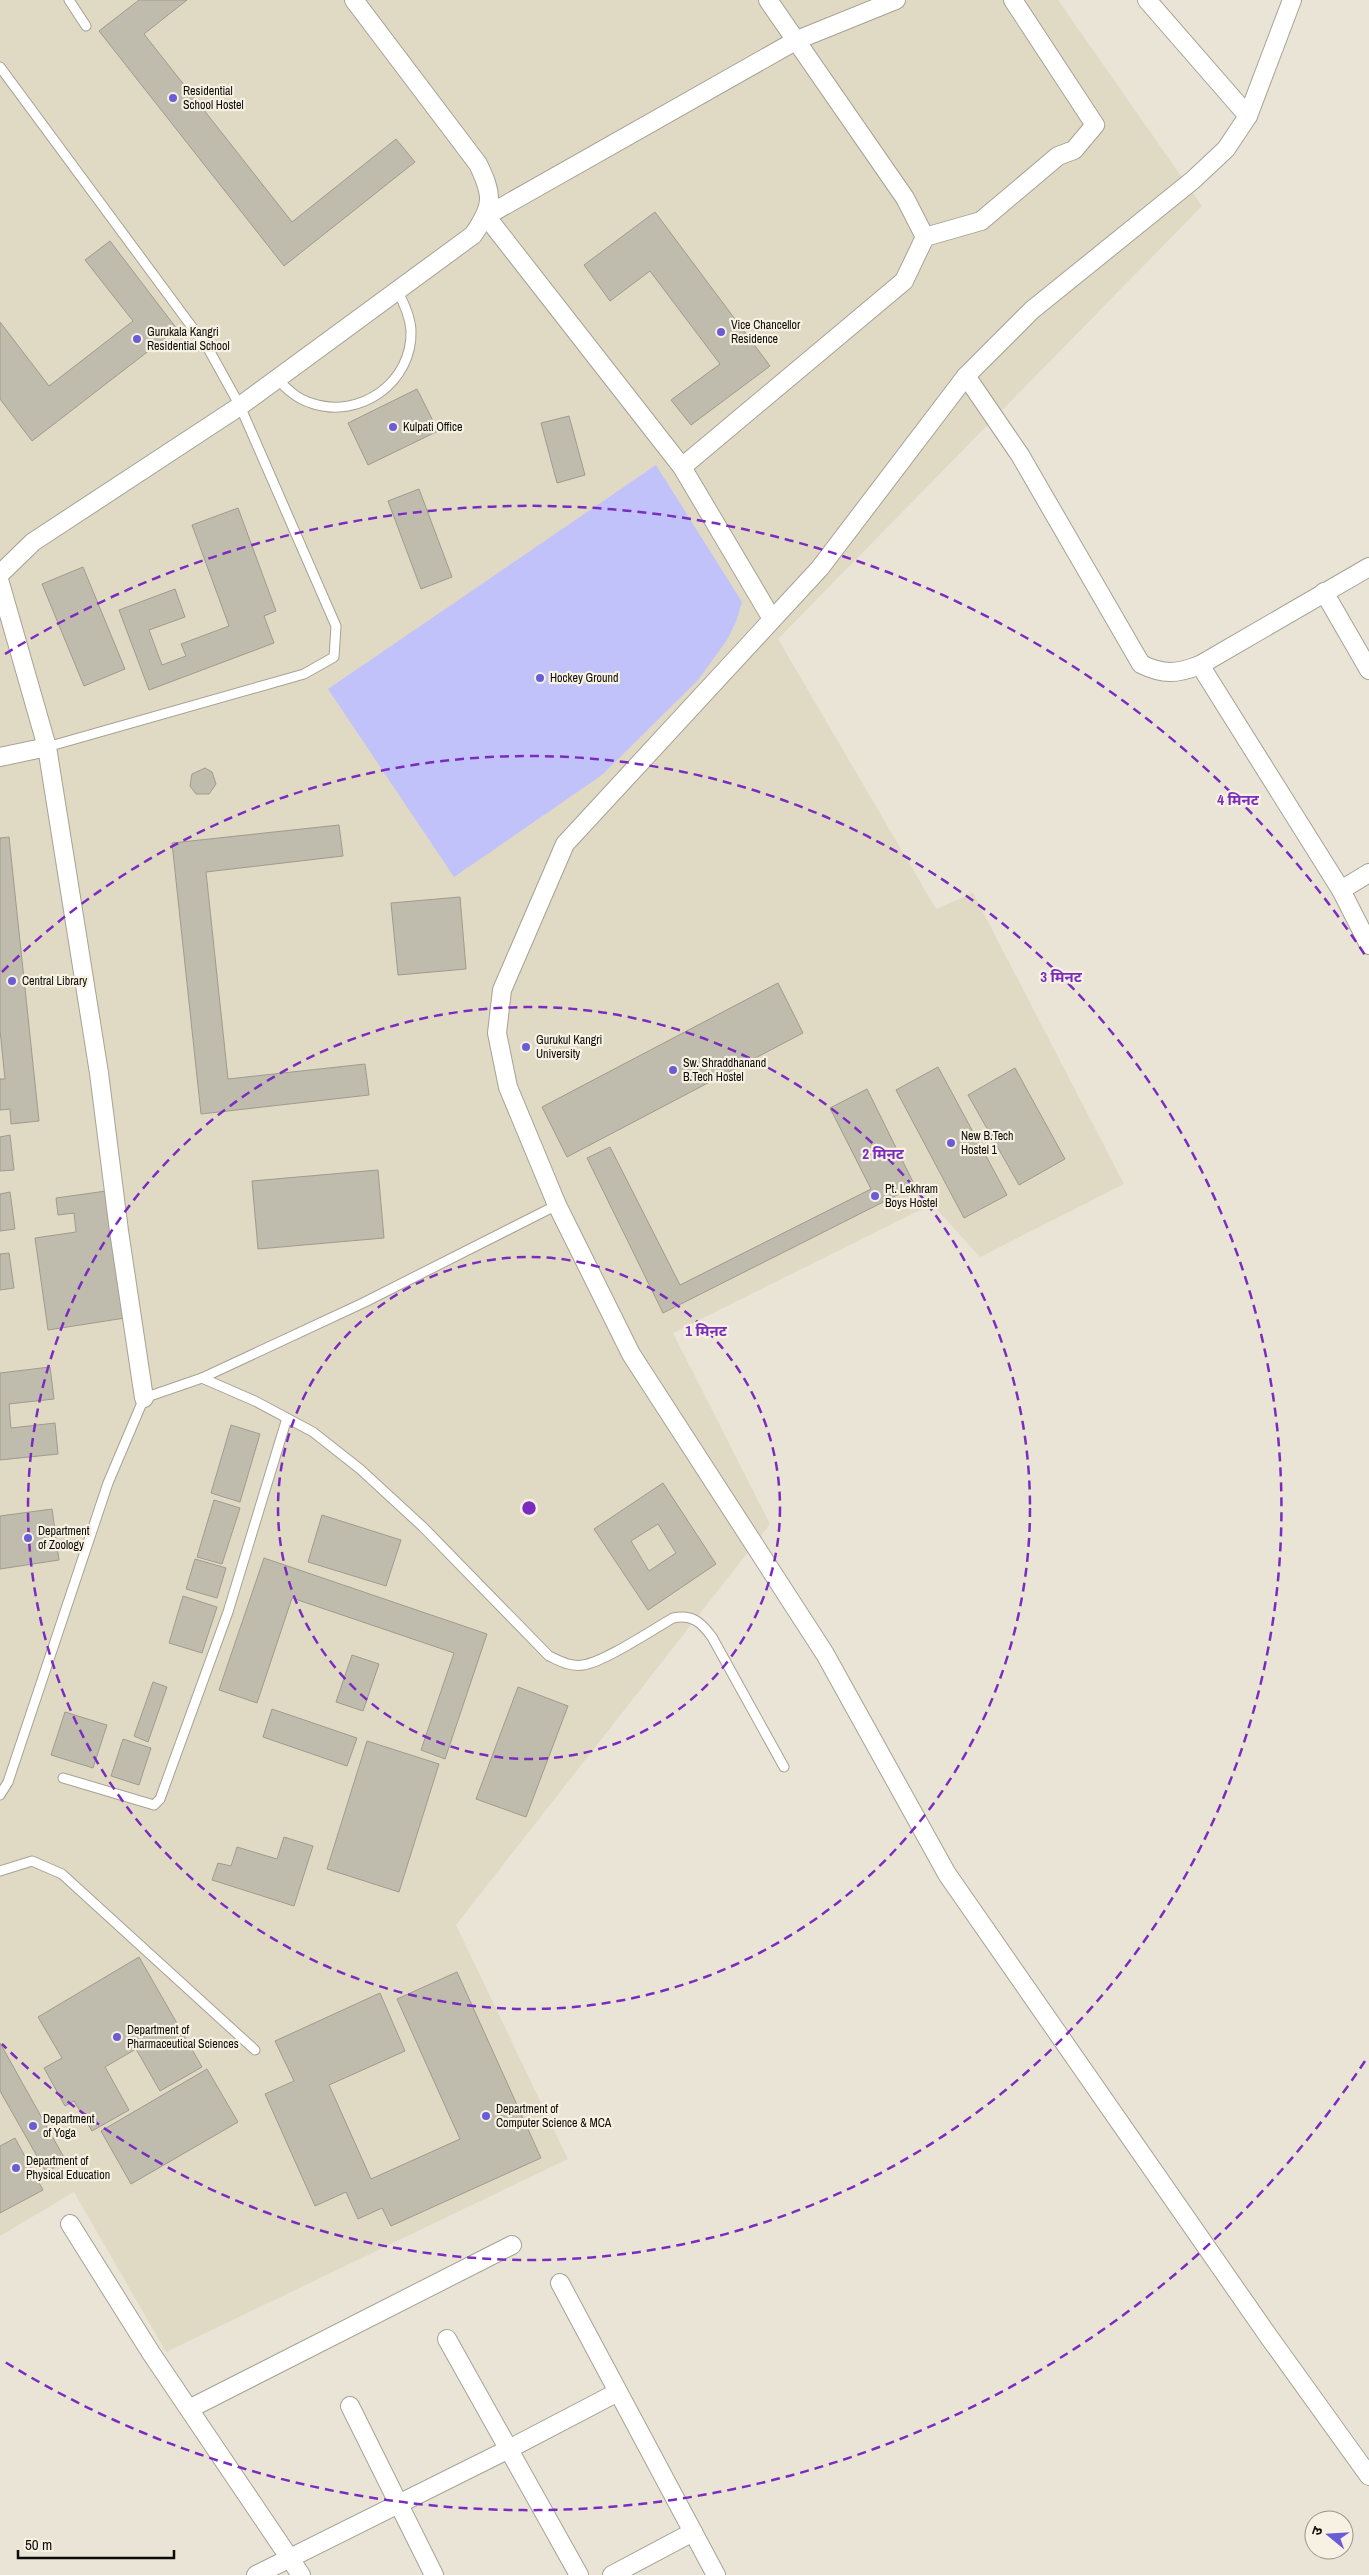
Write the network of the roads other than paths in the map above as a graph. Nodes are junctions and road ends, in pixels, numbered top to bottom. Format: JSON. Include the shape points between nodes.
{"nodes":[{"id":1,"x":69,"y":0,"type":"edge"},
{"id":2,"x":354,"y":0,"type":"edge"},
{"id":3,"x":768,"y":0,"type":"edge"},
{"id":4,"x":896,"y":0,"type":"edge"},
{"id":5,"x":1013,"y":0,"type":"edge"},
{"id":6,"x":1147,"y":0,"type":"edge"},
{"id":7,"x":1292,"y":0,"type":"edge"},
{"id":8,"x":86,"y":26,"type":"dead end"},
{"id":9,"x":797,"y":40,"type":"junction"},
{"id":10,"x":0,"y":67,"type":"edge"},
{"id":11,"x":1248,"y":116,"type":"junction"},
{"id":12,"x":486,"y":216,"type":"junction"},
{"id":13,"x":925,"y":237,"type":"junction"},
{"id":14,"x":397,"y":290,"type":"junction"},
{"id":15,"x":966,"y":376,"type":"junction"},
{"id":16,"x":277,"y":379,"type":"junction"},
{"id":17,"x":240,"y":406,"type":"junction"},
{"id":18,"x":682,"y":467,"type":"junction"},
{"id":19,"x":1369,"y":567,"type":"edge"},
{"id":20,"x":0,"y":574,"type":"edge"},
{"id":21,"x":0,"y":583,"type":"edge"},
{"id":22,"x":1324,"y":592,"type":"junction"},
{"id":23,"x":772,"y":619,"type":"junction"},
{"id":24,"x":1200,"y":665,"type":"junction"},
{"id":25,"x":1369,"y":670,"type":"edge"},
{"id":26,"x":47,"y":747,"type":"junction"},
{"id":27,"x":0,"y":757,"type":"edge"},
{"id":28,"x":1369,"y":873,"type":"edge"},
{"id":29,"x":1341,"y":890,"type":"junction"},
{"id":30,"x":1369,"y":945,"type":"edge"},
{"id":31,"x":557,"y":1205,"type":"junction"},
{"id":32,"x":202,"y":1378,"type":"junction"},
{"id":33,"x":144,"y":1398,"type":"junction"},
{"id":34,"x":287,"y":1418,"type":"junction"},
{"id":35,"x":784,"y":1767,"type":"dead end"},
{"id":36,"x":63,"y":1778,"type":"dead end"},
{"id":37,"x":0,"y":1795,"type":"edge"},
{"id":38,"x":0,"y":1871,"type":"edge"},
{"id":39,"x":255,"y":2050,"type":"dead end"},
{"id":40,"x":70,"y":2224,"type":"dead end"},
{"id":41,"x":512,"y":2245,"type":"dead end"},
{"id":42,"x":560,"y":2283,"type":"dead end"},
{"id":43,"x":447,"y":2339,"type":"dead end"},
{"id":44,"x":618,"y":2392,"type":"junction"},
{"id":45,"x":350,"y":2406,"type":"dead end"},
{"id":46,"x":189,"y":2409,"type":"junction"},
{"id":47,"x":509,"y":2449,"type":"junction"},
{"id":48,"x":1369,"y":2476,"type":"edge"},
{"id":49,"x":399,"y":2504,"type":"junction"},
{"id":50,"x":693,"y":2532,"type":"junction"},
{"id":51,"x":289,"y":2558,"type":"junction"},
{"id":52,"x":256,"y":2575,"type":"edge"},
{"id":53,"x":300,"y":2575,"type":"edge"},
{"id":54,"x":434,"y":2575,"type":"edge"},
{"id":55,"x":578,"y":2575,"type":"edge"},
{"id":56,"x":612,"y":2575,"type":"edge"},
{"id":57,"x":716,"y":2575,"type":"edge"}],
"edges":[{"from":1,"to":8,"type":"lane"},
{"from":2,"to":12,"type":"street","via":[[478,164],[490,189]]},
{"from":3,"to":9,"type":"street"},
{"from":4,"to":9,"type":"street"},
{"from":5,"to":13,"type":"street","via":[[1095,125],[1074,150],[1058,156],[981,221]]},
{"from":6,"to":11,"type":"street"},
{"from":7,"to":11,"type":"street"},
{"from":9,"to":12,"type":"street"},
{"from":9,"to":13,"type":"street","via":[[905,198]]},
{"from":10,"to":17,"type":"lane","via":[[209,350]]},
{"from":11,"to":15,"type":"street","via":[[1226,149],[1193,180],[1032,310]]},
{"from":12,"to":14,"type":"street","via":[[474,235]]},
{"from":12,"to":18,"type":"street"},
{"from":13,"to":18,"type":"street","via":[[904,281]]},
{"from":14,"to":16,"type":"street"},
{"from":14,"to":16,"type":"lane","via":[[407,309],[411,330],[409,351],[401,370],[388,387],[371,399],[352,406],[331,408],[310,403]]},
{"from":15,"to":23,"type":"street","via":[[820,568]]},
{"from":15,"to":24,"type":"street","via":[[1020,455],[1141,664],[1174,674]]},
{"from":16,"to":17,"type":"street"},
{"from":17,"to":20,"type":"street","via":[[48,531]]},
{"from":17,"to":26,"type":"lane","via":[[336,626],[334,657],[304,674]]},
{"from":18,"to":23,"type":"street"},
{"from":19,"to":22,"type":"street"},
{"from":21,"to":26,"type":"street"},
{"from":22,"to":24,"type":"street"},
{"from":22,"to":25,"type":"street"},
{"from":23,"to":31,"type":"street","via":[[565,844],[502,990],[497,1033],[508,1087]]},
{"from":24,"to":29,"type":"street"},
{"from":26,"to":27,"type":"street"},
{"from":26,"to":33,"type":"street","via":[[99,1073]]},
{"from":28,"to":29,"type":"street"},
{"from":29,"to":30,"type":"street"},
{"from":31,"to":32,"type":"lane","via":[[363,1303]]},
{"from":31,"to":48,"type":"street","via":[[631,1354],[825,1654],[947,1874],[1268,2337]]},
{"from":32,"to":33,"type":"lane"},
{"from":32,"to":34,"type":"lane"},
{"from":33,"to":37,"type":"lane","via":[[108,1483],[8,1782]]},
{"from":34,"to":35,"type":"lane","via":[[313,1432],[360,1469],[549,1656],[564,1663],[583,1665],[599,1660],[673,1618],[696,1619],[712,1637]]},
{"from":34,"to":36,"type":"lane","via":[[228,1612],[160,1798],[154,1804]]},
{"from":38,"to":39,"type":"lane","via":[[32,1862],[62,1874]]},
{"from":40,"to":46,"type":"street"},
{"from":41,"to":46,"type":"street"},
{"from":42,"to":44,"type":"street"},
{"from":43,"to":47,"type":"street"},
{"from":44,"to":47,"type":"street"},
{"from":44,"to":50,"type":"street"},
{"from":45,"to":49,"type":"street"},
{"from":46,"to":51,"type":"street"},
{"from":47,"to":49,"type":"street"},
{"from":47,"to":55,"type":"street"},
{"from":49,"to":51,"type":"street"},
{"from":49,"to":54,"type":"street"},
{"from":50,"to":56,"type":"street"},
{"from":50,"to":57,"type":"street"},
{"from":51,"to":52,"type":"street"},
{"from":51,"to":53,"type":"street"}]}
